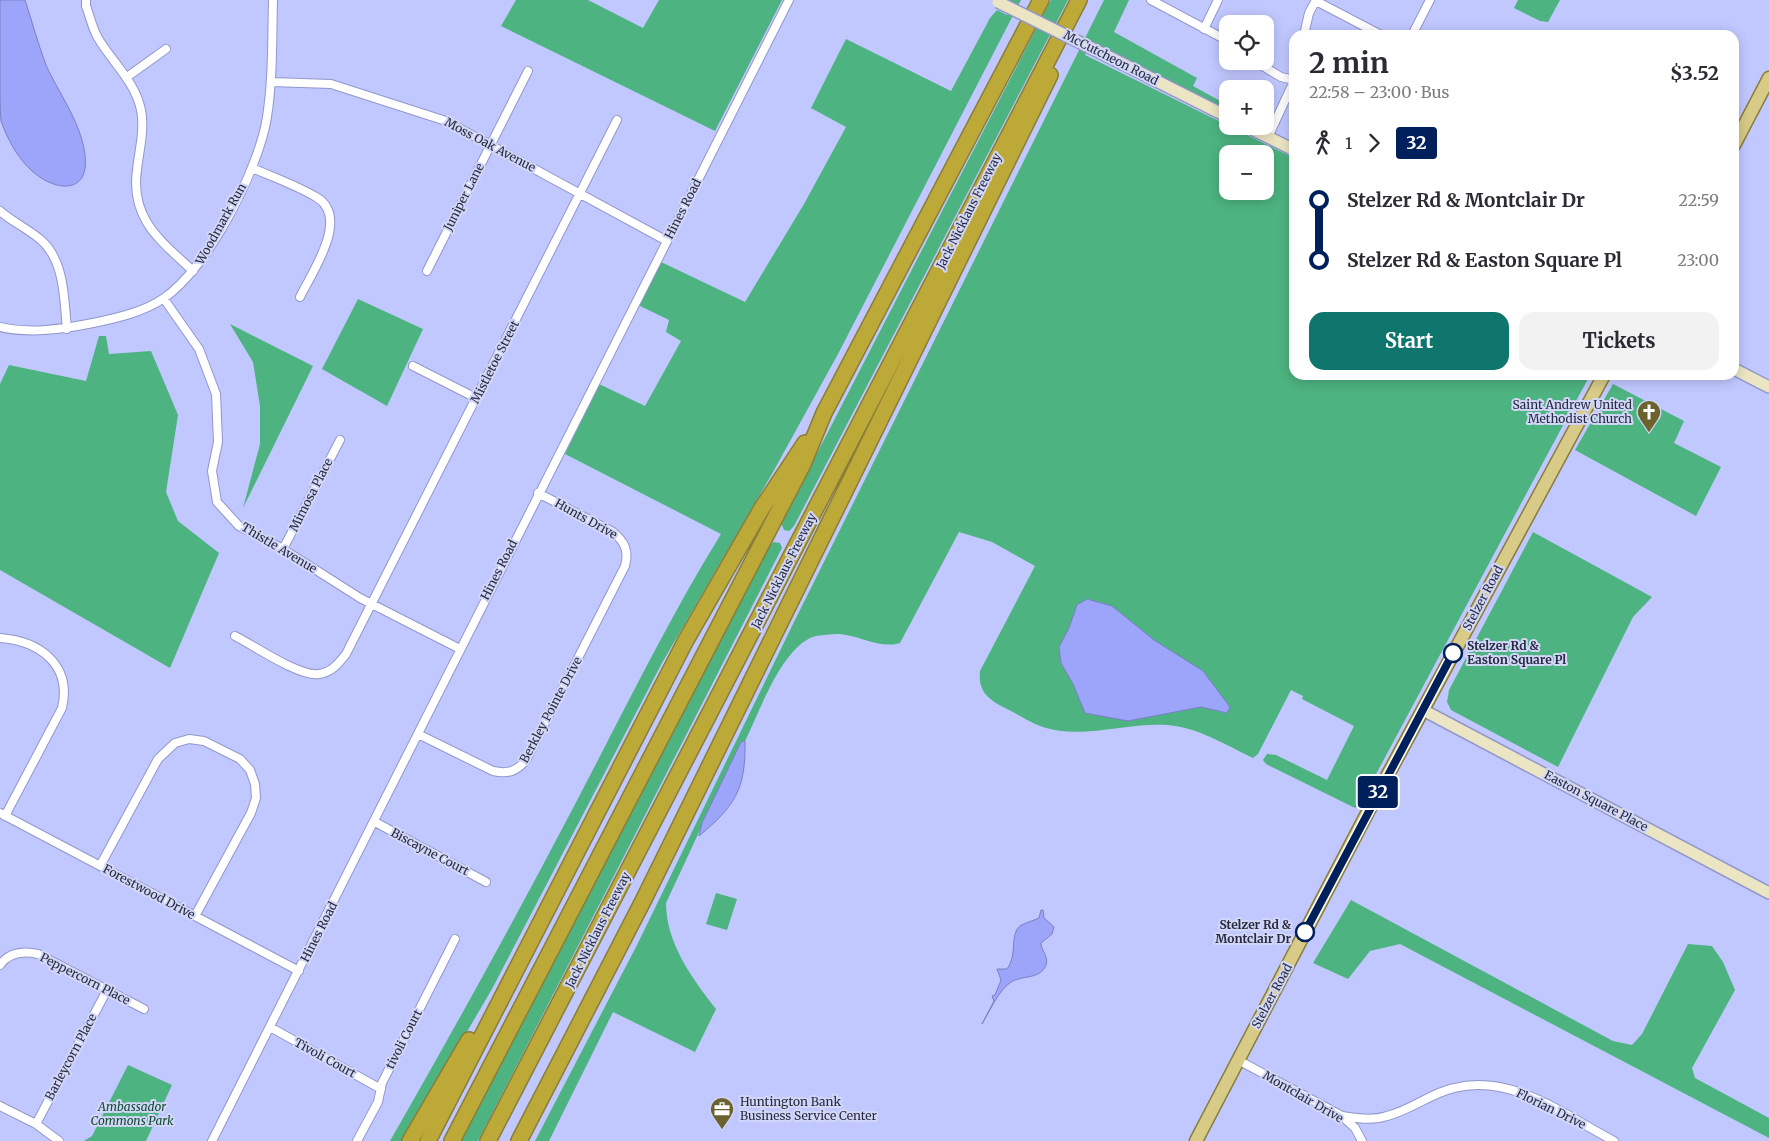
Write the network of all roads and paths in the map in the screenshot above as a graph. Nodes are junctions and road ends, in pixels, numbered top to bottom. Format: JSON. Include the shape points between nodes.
{"nodes":[{"id":1,"x":86,"y":0,"type":"edge"},
{"id":2,"x":273,"y":0,"type":"edge"},
{"id":3,"x":789,"y":0,"type":"edge"},
{"id":4,"x":1041,"y":0,"type":"edge"},
{"id":5,"x":1079,"y":0,"type":"edge"},
{"id":6,"x":1088,"y":0,"type":"edge"},
{"id":7,"x":1151,"y":0,"type":"edge"},
{"id":8,"x":1218,"y":0,"type":"edge"},
{"id":9,"x":1316,"y":0,"type":"edge"},
{"id":10,"x":1430,"y":0,"type":"edge"},
{"id":11,"x":996,"y":1,"type":"edge"},
{"id":12,"x":1204,"y":29,"type":"junction"},
{"id":13,"x":1305,"y":30,"type":"edge"},
{"id":14,"x":1372,"y":30,"type":"edge"},
{"id":15,"x":1415,"y":30,"type":"edge"},
{"id":16,"x":1219,"y":36,"type":"edge"},
{"id":17,"x":166,"y":49,"type":"dead end"},
{"id":18,"x":1269,"y":70,"type":"edge"},
{"id":19,"x":528,"y":71,"type":"dead end"},
{"id":20,"x":127,"y":77,"type":"junction"},
{"id":21,"x":1769,"y":78,"type":"edge"},
{"id":22,"x":1289,"y":79,"type":"edge"},
{"id":23,"x":271,"y":82,"type":"junction"},
{"id":24,"x":1289,"y":91,"type":"edge"},
{"id":25,"x":1219,"y":112,"type":"edge"},
{"id":26,"x":617,"y":120,"type":"dead end"},
{"id":27,"x":1264,"y":135,"type":"edge"},
{"id":28,"x":1739,"y":136,"type":"edge"},
{"id":29,"x":1268,"y":137,"type":"junction"},
{"id":30,"x":490,"y":145,"type":"junction"},
{"id":31,"x":1289,"y":148,"type":"edge"},
{"id":32,"x":252,"y":168,"type":"junction"},
{"id":33,"x":580,"y":194,"type":"junction"},
{"id":34,"x":0,"y":211,"type":"edge"},
{"id":35,"x":667,"y":241,"type":"junction"},
{"id":36,"x":193,"y":271,"type":"junction"},
{"id":37,"x":427,"y":271,"type":"dead end"},
{"id":38,"x":300,"y":297,"type":"dead end"},
{"id":39,"x":164,"y":299,"type":"junction"},
{"id":40,"x":0,"y":327,"type":"edge"},
{"id":41,"x":67,"y":329,"type":"junction"},
{"id":42,"x":413,"y":366,"type":"dead end"},
{"id":43,"x":1739,"y":372,"type":"edge"},
{"id":44,"x":1601,"y":380,"type":"edge"},
{"id":45,"x":1769,"y":387,"type":"edge"},
{"id":46,"x":476,"y":398,"type":"junction"},
{"id":47,"x":824,"y":413,"type":"junction"},
{"id":48,"x":340,"y":440,"type":"dead end"},
{"id":49,"x":538,"y":494,"type":"junction"},
{"id":50,"x":283,"y":549,"type":"junction"},
{"id":51,"x":627,"y":550,"type":"joint"},
{"id":52,"x":372,"y":604,"type":"junction"},
{"id":53,"x":235,"y":636,"type":"dead end"},
{"id":54,"x":0,"y":638,"type":"edge"},
{"id":55,"x":460,"y":649,"type":"junction"},
{"id":56,"x":1423,"y":710,"type":"junction"},
{"id":57,"x":418,"y":734,"type":"junction"},
{"id":58,"x":2,"y":814,"type":"edge"},
{"id":59,"x":375,"y":822,"type":"junction"},
{"id":60,"x":100,"y":866,"type":"junction"},
{"id":61,"x":486,"y":882,"type":"dead end"},
{"id":62,"x":1769,"y":893,"type":"edge"},
{"id":63,"x":642,"y":901,"type":"junction"},
{"id":64,"x":195,"y":916,"type":"junction"},
{"id":65,"x":532,"y":938,"type":"junction"},
{"id":66,"x":455,"y":939,"type":"dead end"},
{"id":67,"x":0,"y":965,"type":"edge"},
{"id":68,"x":299,"y":971,"type":"junction"},
{"id":69,"x":107,"y":990,"type":"junction"},
{"id":70,"x":144,"y":1010,"type":"dead end"},
{"id":71,"x":270,"y":1028,"type":"junction"},
{"id":72,"x":1238,"y":1060,"type":"junction"},
{"id":73,"x":381,"y":1089,"type":"junction"},
{"id":74,"x":0,"y":1106,"type":"edge"},
{"id":75,"x":1342,"y":1116,"type":"junction"},
{"id":76,"x":36,"y":1124,"type":"junction"},
{"id":77,"x":59,"y":1141,"type":"edge"},
{"id":78,"x":212,"y":1141,"type":"edge"},
{"id":79,"x":357,"y":1141,"type":"edge"},
{"id":80,"x":410,"y":1141,"type":"edge"},
{"id":81,"x":428,"y":1141,"type":"edge"},
{"id":82,"x":452,"y":1141,"type":"edge"},
{"id":83,"x":488,"y":1141,"type":"edge"},
{"id":84,"x":518,"y":1141,"type":"edge"},
{"id":85,"x":523,"y":1141,"type":"edge"},
{"id":86,"x":1196,"y":1141,"type":"edge"},
{"id":87,"x":1362,"y":1141,"type":"edge"},
{"id":88,"x":1614,"y":1141,"type":"edge"}],
"edges":[{"from":1,"to":20,"type":"street","via":[[98,37]]},
{"from":2,"to":23,"type":"street","name":"Woodmark Run"},
{"from":3,"to":35,"type":"street","name":"Hines Road"},
{"from":4,"to":47,"type":"highway"},
{"from":5,"to":83,"type":"highway","name":"Jack Nicklaus Freeway"},
{"from":6,"to":63,"type":"highway"},
{"from":7,"to":12,"type":"street"},
{"from":8,"to":12,"type":"street"},
{"from":9,"to":13,"type":"street"},
{"from":9,"to":14,"type":"street"},
{"from":10,"to":15,"type":"street"},
{"from":11,"to":25,"type":"street","name":"McCutcheon Road","bridge":true},
{"from":12,"to":16,"type":"street"},
{"from":17,"to":20,"type":"street"},
{"from":18,"to":22,"type":"street"},
{"from":19,"to":30,"type":"street","name":"Juniper Lane"},
{"from":20,"to":36,"type":"street","via":[[141,110],[137,205],[153,234]]},
{"from":21,"to":28,"type":"main road"},
{"from":23,"to":30,"type":"street","name":"Moss Oak Avenue","via":[[331,84],[446,121]]},
{"from":23,"to":32,"type":"street","name":"Woodmark Run","via":[[267,119]]},
{"from":24,"to":29,"type":"street"},
{"from":26,"to":33,"type":"street","name":"Mistletoe Street"},
{"from":27,"to":29,"type":"street"},
{"from":29,"to":31,"type":"street"},
{"from":30,"to":33,"type":"street","name":"Moss Oak Avenue"},
{"from":30,"to":37,"type":"street","name":"Juniper Lane"},
{"from":32,"to":36,"type":"street","name":"Woodmark Run","via":[[214,241]]},
{"from":32,"to":38,"type":"street","via":[[318,198],[328,208],[332,222],[329,237]]},
{"from":33,"to":35,"type":"street","name":"Moss Oak Avenue"},
{"from":33,"to":46,"type":"street","name":"Mistletoe Street"},
{"from":34,"to":41,"type":"street","via":[[43,242],[56,261],[62,282]]},
{"from":35,"to":49,"type":"street","name":"Hines Road"},
{"from":36,"to":39,"type":"street","name":"Woodmark Run"},
{"from":39,"to":41,"type":"street","name":"Woodmark Run","via":[[126,316]]},
{"from":39,"to":50,"type":"street","name":"Thistle Avenue","via":[[199,349],[216,394],[218,442],[212,471],[217,502],[239,526]]},
{"from":40,"to":41,"type":"street","name":"Woodmark Run","via":[[14,330]]},
{"from":42,"to":46,"type":"street"},
{"from":43,"to":45,"type":"street"},
{"from":44,"to":56,"type":"main road","name":"Stelzer Road"},
{"from":46,"to":52,"type":"street","name":"Mistletoe Street"},
{"from":47,"to":65,"type":"highway","via":[[762,508],[686,640]]},
{"from":47,"to":82,"type":"highway","via":[[782,506]]},
{"from":48,"to":50,"type":"street","name":"Mimosa Place"},
{"from":49,"to":51,"type":"street","name":"Hunts Drive","via":[[613,532],[622,539]]},
{"from":49,"to":55,"type":"street","name":"Hines Road"},
{"from":50,"to":52,"type":"street","name":"Thistle Avenue"},
{"from":51,"to":57,"type":"street","name":"Berkley Pointe Drive","via":[[624,566],[518,770],[505,774],[492,771]]},
{"from":52,"to":53,"type":"street","name":"Mistletoe Street","via":[[335,669],[318,674],[300,671]]},
{"from":52,"to":55,"type":"street","name":"Thistle Avenue"},
{"from":54,"to":58,"type":"street","via":[[15,639],[57,665],[64,680],[65,695],[62,708]]},
{"from":55,"to":57,"type":"street","name":"Hines Road"},
{"from":56,"to":62,"type":"street","name":"Easton Square Place"},
{"from":56,"to":72,"type":"main road","name":"Stelzer Road"},
{"from":57,"to":59,"type":"street","name":"Hines Road"},
{"from":58,"to":60,"type":"street","name":"Forestwood Drive"},
{"from":59,"to":61,"type":"street","name":"Biscayne Court"},
{"from":59,"to":68,"type":"street","name":"Hines Road"},
{"from":60,"to":64,"type":"street","name":"Forestwood Drive"},
{"from":60,"to":64,"type":"street","via":[[158,759],[175,743],[189,739],[204,741],[240,759],[250,770],[256,798]]},
{"from":63,"to":84,"type":"highway"},
{"from":63,"to":85,"type":"highway"},
{"from":64,"to":68,"type":"street","name":"Forestwood Drive"},
{"from":65,"to":80,"type":"highway"},
{"from":65,"to":81,"type":"highway"},
{"from":66,"to":73,"type":"street","name":"tivoli Court"},
{"from":67,"to":69,"type":"street","name":"Peppercorn Place","via":[[16,953],[38,954]]},
{"from":68,"to":71,"type":"street","name":"Hines Road"},
{"from":69,"to":70,"type":"street","name":"Peppercorn Place"},
{"from":69,"to":76,"type":"street","name":"Barleycorn Place"},
{"from":71,"to":73,"type":"street","name":"Tivoli Court"},
{"from":71,"to":78,"type":"street","name":"Hines Road"},
{"from":72,"to":75,"type":"street","name":"Montclair Drive"},
{"from":72,"to":86,"type":"main road","name":"Stelzer Road"},
{"from":73,"to":79,"type":"street","name":"tivoli Court","via":[[378,1102]]},
{"from":74,"to":76,"type":"street"},
{"from":75,"to":87,"type":"street","name":"Montclair Drive"},
{"from":75,"to":88,"type":"street","name":"Florian Drive","via":[[1364,1119],[1387,1116],[1455,1087],[1485,1084],[1506,1087],[1539,1101]]},
{"from":76,"to":77,"type":"street"}]}
